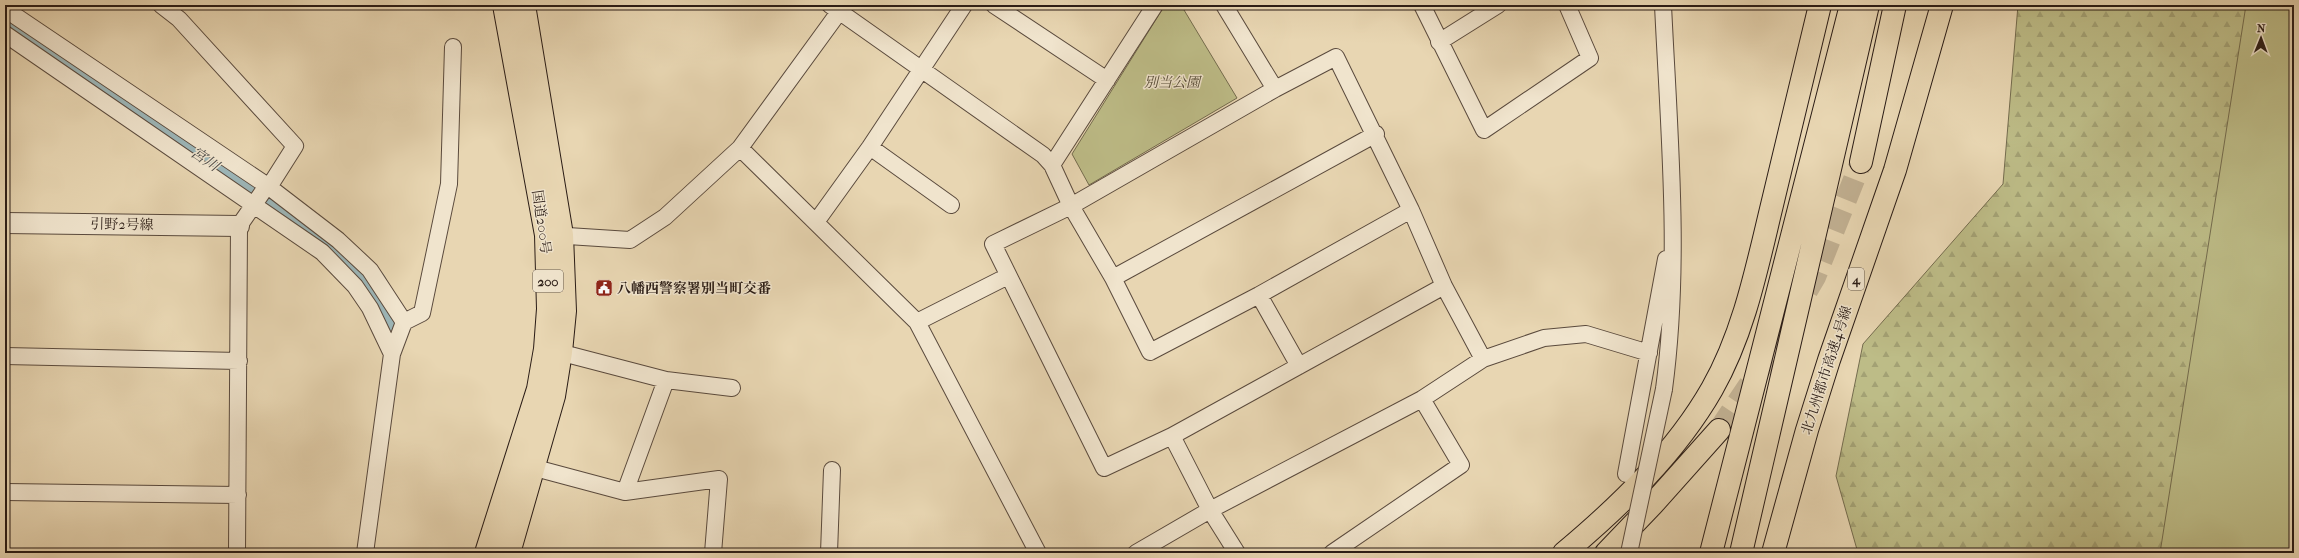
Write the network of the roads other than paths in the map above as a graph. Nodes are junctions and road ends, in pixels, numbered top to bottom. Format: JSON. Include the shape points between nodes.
{"nodes":[{"id":1,"x":161,"y":5,"type":"edge"},
{"id":2,"x":504,"y":5,"type":"edge"},
{"id":3,"x":524,"y":5,"type":"edge"},
{"id":4,"x":964,"y":5,"type":"edge"},
{"id":5,"x":994,"y":5,"type":"edge"},
{"id":6,"x":1155,"y":5,"type":"edge"},
{"id":7,"x":1224,"y":5,"type":"edge"},
{"id":8,"x":1422,"y":5,"type":"edge"},
{"id":9,"x":1498,"y":5,"type":"edge"},
{"id":10,"x":1568,"y":5,"type":"edge"},
{"id":11,"x":1663,"y":5,"type":"edge"},
{"id":12,"x":1820,"y":5,"type":"edge"},
{"id":13,"x":1851,"y":5,"type":"edge"},
{"id":14,"x":1868,"y":5,"type":"edge"},
{"id":15,"x":1895,"y":5,"type":"edge"},
{"id":16,"x":1942,"y":5,"type":"edge"},
{"id":17,"x":834,"y":8,"type":"edge"},
{"id":18,"x":12,"y":15,"type":"edge"},
{"id":19,"x":5,"y":34,"type":"edge"},
{"id":20,"x":1439,"y":42,"type":"junction"},
{"id":21,"x":452,"y":47,"type":"dead end"},
{"id":22,"x":922,"y":68,"type":"junction"},
{"id":23,"x":1107,"y":80,"type":"junction"},
{"id":24,"x":1275,"y":89,"type":"junction"},
{"id":25,"x":1376,"y":134,"type":"junction"},
{"id":26,"x":870,"y":147,"type":"junction"},
{"id":27,"x":740,"y":148,"type":"junction"},
{"id":28,"x":1861,"y":162,"type":"tunnel mouth"},
{"id":29,"x":1052,"y":165,"type":"junction"},
{"id":30,"x":260,"y":196,"type":"junction"},
{"id":31,"x":951,"y":206,"type":"dead end"},
{"id":32,"x":1072,"y":206,"type":"junction"},
{"id":33,"x":1412,"y":210,"type":"junction"},
{"id":34,"x":1672,"y":220,"type":"junction"},
{"id":35,"x":816,"y":222,"type":"junction"},
{"id":36,"x":5,"y":223,"type":"edge"},
{"id":37,"x":239,"y":226,"type":"junction"},
{"id":38,"x":554,"y":235,"type":"junction"},
{"id":39,"x":1008,"y":276,"type":"junction"},
{"id":40,"x":1113,"y":278,"type":"junction"},
{"id":41,"x":1444,"y":286,"type":"junction"},
{"id":42,"x":1259,"y":295,"type":"junction"},
{"id":43,"x":404,"y":322,"type":"junction"},
{"id":44,"x":917,"y":322,"type":"junction"},
{"id":45,"x":553,"y":350,"type":"junction"},
{"id":46,"x":1650,"y":353,"type":"junction"},
{"id":47,"x":392,"y":354,"type":"junction"},
{"id":48,"x":5,"y":356,"type":"edge"},
{"id":49,"x":1483,"y":359,"type":"junction"},
{"id":50,"x":239,"y":361,"type":"junction"},
{"id":51,"x":1299,"y":366,"type":"junction"},
{"id":52,"x":666,"y":380,"type":"junction"},
{"id":53,"x":732,"y":388,"type":"dead end"},
{"id":54,"x":1422,"y":399,"type":"junction"},
{"id":55,"x":1719,"y":430,"type":"tunnel mouth"},
{"id":56,"x":1172,"y":436,"type":"junction"},
{"id":57,"x":525,"y":466,"type":"junction"},
{"id":58,"x":832,"y":470,"type":"dead end"},
{"id":59,"x":1626,"y":474,"type":"dead end"},
{"id":60,"x":5,"y":492,"type":"edge"},
{"id":61,"x":625,"y":492,"type":"junction"},
{"id":62,"x":238,"y":495,"type":"junction"},
{"id":63,"x":1210,"y":510,"type":"junction"},
{"id":64,"x":503,"y":548,"type":"edge"},
{"id":65,"x":237,"y":553,"type":"edge"},
{"id":66,"x":365,"y":553,"type":"edge"},
{"id":67,"x":713,"y":553,"type":"edge"},
{"id":68,"x":829,"y":553,"type":"edge"},
{"id":69,"x":1038,"y":553,"type":"edge"},
{"id":70,"x":1136,"y":553,"type":"edge"},
{"id":71,"x":1236,"y":553,"type":"edge"},
{"id":72,"x":1332,"y":553,"type":"edge"},
{"id":73,"x":1564,"y":553,"type":"edge"},
{"id":74,"x":1606,"y":553,"type":"edge"},
{"id":75,"x":1629,"y":553,"type":"edge"},
{"id":76,"x":1711,"y":553,"type":"edge"},
{"id":77,"x":1741,"y":553,"type":"edge"},
{"id":78,"x":1773,"y":553,"type":"edge"}],
"edges":[{"from":1,"to":30,"type":"street","via":[[179,19],[295,146]]},
{"from":2,"to":38,"type":"highway","name":"国道200号","number":"200"},
{"from":3,"to":38,"type":"highway","name":"国道200号","number":"200"},
{"from":4,"to":22,"type":"street"},
{"from":5,"to":23,"type":"street"},
{"from":6,"to":23,"type":"street"},
{"from":7,"to":24,"type":"street"},
{"from":8,"to":20,"type":"street"},
{"from":9,"to":20,"type":"street"},
{"from":10,"to":20,"type":"street","via":[[1590,58],[1484,130]]},
{"from":11,"to":34,"type":"street"},
{"from":12,"to":73,"type":"highway","via":[[1757,267],[1728,356],[1691,422],[1664,455],[1597,525]]},
{"from":13,"to":76,"type":"highway"},
{"from":14,"to":77,"type":"highway"},
{"from":15,"to":28,"type":"highway"},
{"from":16,"to":78,"type":"highway","name":"北九州都市高速4号線","number":"4","via":[[1895,170],[1804,437]]},
{"from":17,"to":22,"type":"street"},
{"from":17,"to":27,"type":"street"},
{"from":18,"to":30,"type":"street"},
{"from":19,"to":30,"type":"street"},
{"from":21,"to":43,"type":"street","via":[[449,184],[422,313]]},
{"from":22,"to":26,"type":"street"},
{"from":22,"to":29,"type":"street","via":[[1043,155]]},
{"from":23,"to":29,"type":"street"},
{"from":24,"to":25,"type":"street","via":[[1336,57]]},
{"from":24,"to":32,"type":"street"},
{"from":25,"to":33,"type":"street"},
{"from":25,"to":40,"type":"street"},
{"from":26,"to":31,"type":"street"},
{"from":26,"to":35,"type":"street"},
{"from":27,"to":35,"type":"street"},
{"from":27,"to":38,"type":"street","via":[[666,217],[630,240]]},
{"from":29,"to":32,"type":"street"},
{"from":30,"to":37,"type":"street"},
{"from":30,"to":43,"type":"street","via":[[338,240],[370,270]]},
{"from":30,"to":47,"type":"street","via":[[355,286],[370,308]]},
{"from":32,"to":39,"type":"street","via":[[993,244]]},
{"from":32,"to":40,"type":"street"},
{"from":33,"to":41,"type":"street"},
{"from":33,"to":42,"type":"street"},
{"from":34,"to":46,"type":"street"},
{"from":34,"to":75,"type":"street","bridge":true,"via":[[1672,314],[1664,389]]},
{"from":35,"to":44,"type":"street"},
{"from":36,"to":37,"type":"street","name":"引野2号線"},
{"from":37,"to":50,"type":"street"},
{"from":38,"to":45,"type":"highway","name":"国道200号","number":"200","via":[[564,311]]},
{"from":39,"to":44,"type":"street"},
{"from":39,"to":56,"type":"street","via":[[1104,468]]},
{"from":40,"to":42,"type":"street","via":[[1150,352]]},
{"from":41,"to":49,"type":"street"},
{"from":41,"to":51,"type":"street"},
{"from":42,"to":51,"type":"street"},
{"from":43,"to":47,"type":"street"},
{"from":44,"to":69,"type":"street"},
{"from":45,"to":52,"type":"street"},
{"from":45,"to":57,"type":"highway","name":"国道200号","number":"200","via":[[554,396]]},
{"from":46,"to":49,"type":"street","via":[[1586,334],[1544,338]]},
{"from":46,"to":59,"type":"street"},
{"from":47,"to":66,"type":"street"},
{"from":48,"to":50,"type":"street"},
{"from":49,"to":54,"type":"street"},
{"from":50,"to":62,"type":"street"},
{"from":51,"to":56,"type":"street"},
{"from":52,"to":53,"type":"street"},
{"from":52,"to":61,"type":"street"},
{"from":54,"to":63,"type":"street"},
{"from":54,"to":72,"type":"street","via":[[1461,465]]},
{"from":55,"to":74,"type":"highway"},
{"from":56,"to":63,"type":"street"},
{"from":57,"to":61,"type":"street"},
{"from":57,"to":64,"type":"highway","name":"国道200号","number":"200"},
{"from":58,"to":68,"type":"street"},
{"from":60,"to":62,"type":"street"},
{"from":61,"to":67,"type":"street","via":[[719,479]]},
{"from":62,"to":65,"type":"street"},
{"from":63,"to":70,"type":"street"},
{"from":63,"to":71,"type":"street"}]}
